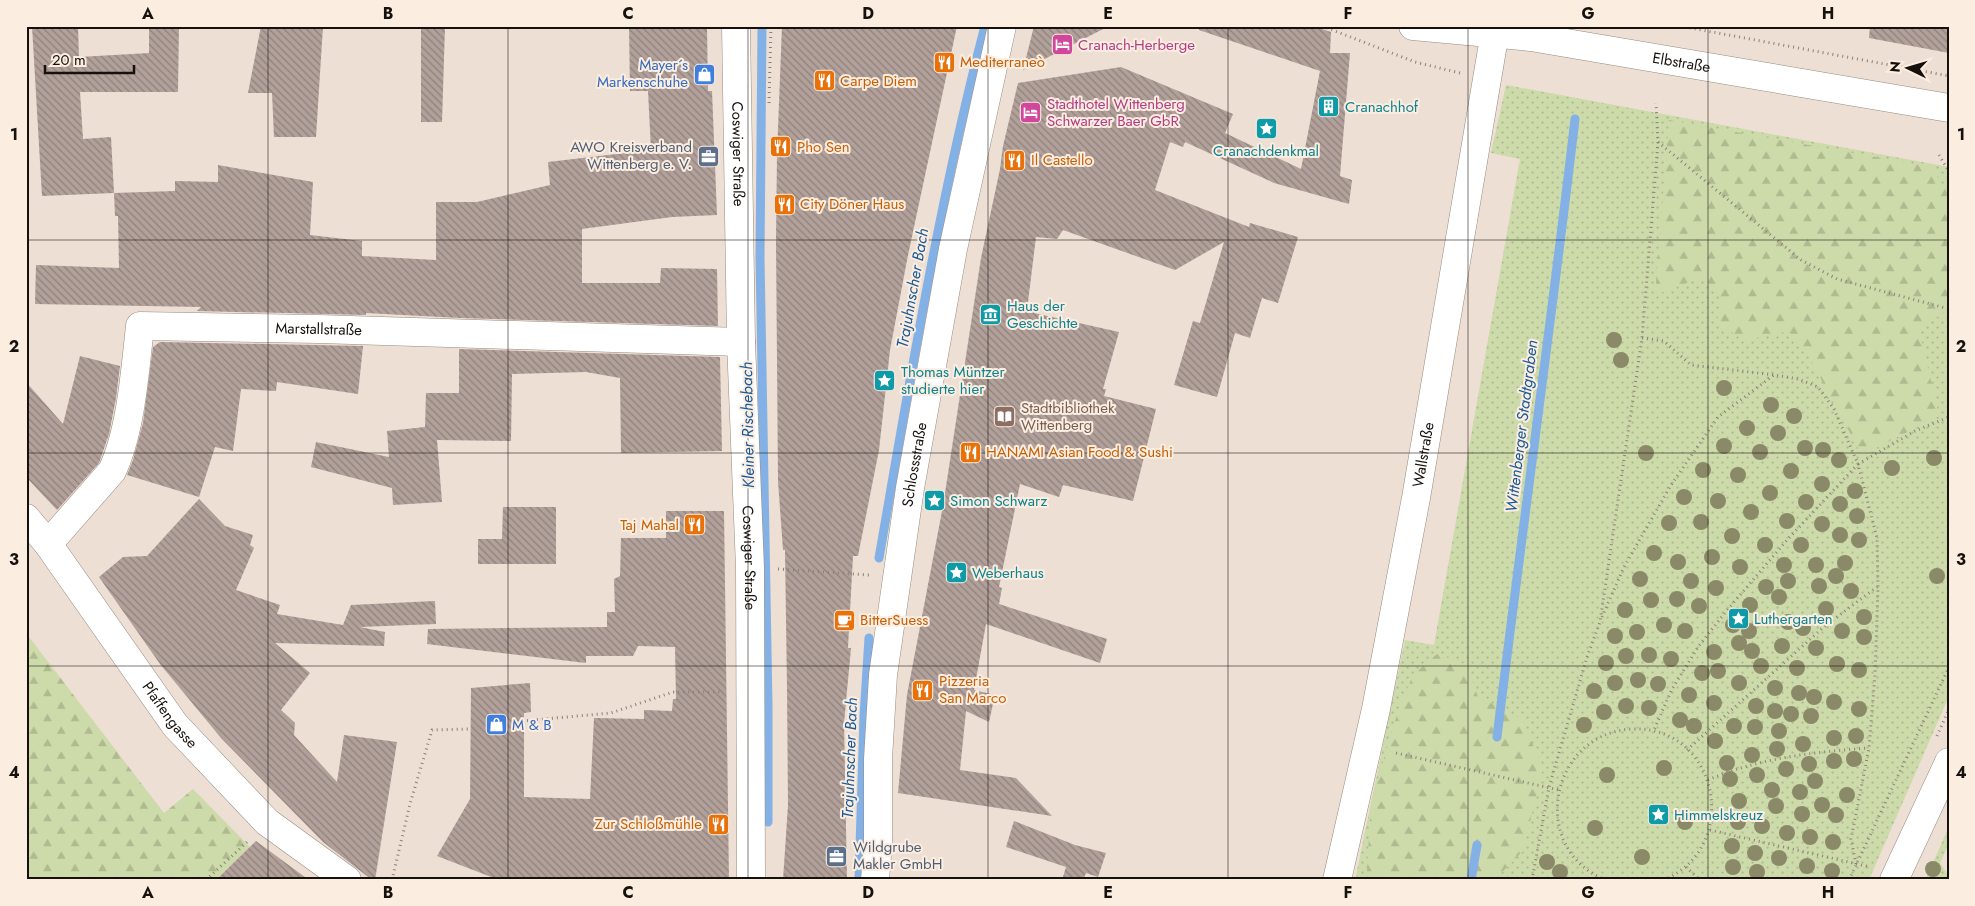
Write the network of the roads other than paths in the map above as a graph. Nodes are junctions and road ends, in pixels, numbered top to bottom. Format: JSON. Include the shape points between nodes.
{"nodes":[{"id":1,"x":736,"y":26,"type":"edge"},
{"id":2,"x":1002,"y":26,"type":"edge"},
{"id":3,"x":1413,"y":26,"type":"edge"},
{"id":4,"x":1495,"y":30,"type":"edge"},
{"id":5,"x":1949,"y":108,"type":"edge"},
{"id":6,"x":741,"y":342,"type":"junction"},
{"id":7,"x":26,"y":518,"type":"edge"},
{"id":8,"x":48,"y":544,"type":"junction"},
{"id":9,"x":1949,"y":762,"type":"edge"},
{"id":10,"x":347,"y":880,"type":"edge"},
{"id":11,"x":752,"y":880,"type":"edge"},
{"id":12,"x":875,"y":880,"type":"edge"},
{"id":13,"x":1337,"y":880,"type":"edge"},
{"id":14,"x":1894,"y":880,"type":"edge"}],
"edges":[{"from":1,"to":6,"type":"street","name":"Coswiger Straße"},
{"from":2,"to":12,"type":"street","name":"Schlossstraße","via":[[954,240],[909,497],[883,675]]},
{"from":3,"to":4,"type":"street","name":"Elbstraße"},
{"from":4,"to":5,"type":"street","name":"Elbstraße"},
{"from":4,"to":13,"type":"street","name":"Wallstraße","via":[[1416,498],[1368,746]]},
{"from":6,"to":8,"type":"street","name":"Marstallstraße","via":[[140,326],[134,377],[116,463]]},
{"from":6,"to":11,"type":"street","name":"Coswiger Straße","via":[[750,559]]},
{"from":7,"to":8,"type":"street","name":"Pfaffengasse"},
{"from":8,"to":10,"type":"street","name":"Pfaffengasse","via":[[175,725],[260,815]]},
{"from":9,"to":14,"type":"street"}]}
